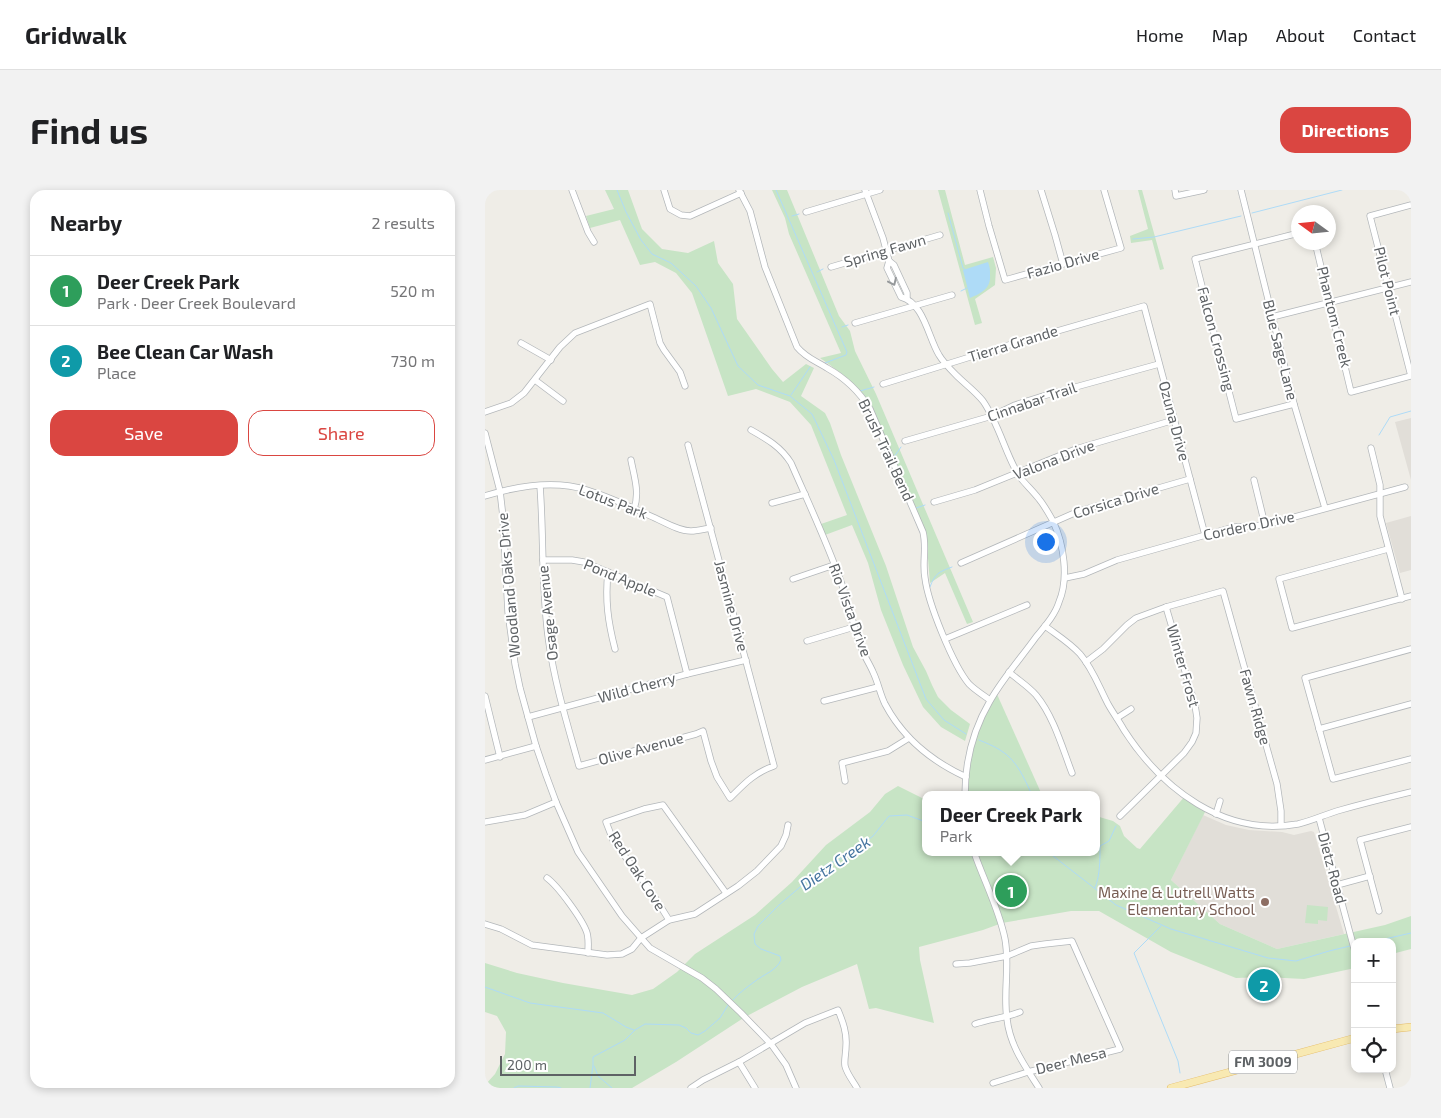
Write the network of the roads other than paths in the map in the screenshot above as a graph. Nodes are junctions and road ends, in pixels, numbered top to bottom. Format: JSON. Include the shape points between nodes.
{"nodes":[{"id":1,"x":572,"y":190,"type":"edge"},
{"id":2,"x":664,"y":190,"type":"edge"},
{"id":3,"x":880,"y":190,"type":"edge"},
{"id":4,"x":980,"y":190,"type":"edge"},
{"id":5,"x":1041,"y":190,"type":"edge"},
{"id":6,"x":1104,"y":190,"type":"edge"},
{"id":7,"x":1204,"y":190,"type":"edge"},
{"id":8,"x":1241,"y":190,"type":"edge"},
{"id":9,"x":740,"y":192,"type":"edge"},
{"id":10,"x":865,"y":192,"type":"edge"},
{"id":11,"x":1176,"y":193,"type":"edge"},
{"id":12,"x":1411,"y":205,"type":"edge"},
{"id":13,"x":806,"y":212,"type":"dead end"},
{"id":14,"x":940,"y":235,"type":"dead end"},
{"id":15,"x":1291,"y":235,"type":"edge"},
{"id":16,"x":594,"y":242,"type":"dead end"},
{"id":17,"x":1254,"y":244,"type":"junction"},
{"id":18,"x":1317,"y":250,"type":"edge"},
{"id":19,"x":887,"y":251,"type":"junction"},
{"id":20,"x":1063,"y":264,"type":"junction"},
{"id":21,"x":831,"y":267,"type":"dead end"},
{"id":22,"x":1411,"y":282,"type":"edge"},
{"id":23,"x":1389,"y":288,"type":"junction"},
{"id":24,"x":952,"y":295,"type":"dead end"},
{"id":25,"x":1330,"y":302,"type":"junction"},
{"id":26,"x":913,"y":305,"type":"junction"},
{"id":27,"x":1144,"y":306,"type":"joint"},
{"id":28,"x":1272,"y":317,"type":"junction"},
{"id":29,"x":855,"y":323,"type":"dead end"},
{"id":30,"x":521,"y":343,"type":"dead end"},
{"id":31,"x":551,"y":360,"type":"junction"},
{"id":32,"x":1159,"y":364,"type":"junction"},
{"id":33,"x":946,"y":365,"type":"junction"},
{"id":34,"x":1411,"y":376,"type":"edge"},
{"id":35,"x":535,"y":380,"type":"junction"},
{"id":36,"x":883,"y":384,"type":"dead end"},
{"id":37,"x":685,"y":386,"type":"dead end"},
{"id":38,"x":563,"y":402,"type":"dead end"},
{"id":39,"x":1294,"y":404,"type":"junction"},
{"id":40,"x":485,"y":412,"type":"edge"},
{"id":41,"x":992,"y":416,"type":"junction"},
{"id":42,"x":1174,"y":420,"type":"junction"},
{"id":43,"x":751,"y":430,"type":"dead end"},
{"id":44,"x":485,"y":433,"type":"edge"},
{"id":45,"x":905,"y":441,"type":"dead end"},
{"id":46,"x":688,"y":445,"type":"dead end"},
{"id":47,"x":1371,"y":448,"type":"dead end"},
{"id":48,"x":631,"y":460,"type":"dead end"},
{"id":49,"x":1018,"y":473,"type":"junction"},
{"id":50,"x":1190,"y":479,"type":"junction"},
{"id":51,"x":1254,"y":480,"type":"dead end"},
{"id":52,"x":540,"y":486,"type":"junction"},
{"id":53,"x":1405,"y":486,"type":"dead end"},
{"id":54,"x":500,"y":491,"type":"junction"},
{"id":55,"x":1381,"y":493,"type":"junction"},
{"id":56,"x":805,"y":494,"type":"junction"},
{"id":57,"x":485,"y":496,"type":"edge"},
{"id":58,"x":935,"y":502,"type":"dead end"},
{"id":59,"x":772,"y":503,"type":"dead end"},
{"id":60,"x":1325,"y":508,"type":"junction"},
{"id":61,"x":634,"y":509,"type":"junction"},
{"id":62,"x":1053,"y":522,"type":"junction"},
{"id":63,"x":1265,"y":525,"type":"junction"},
{"id":64,"x":711,"y":528,"type":"junction"},
{"id":65,"x":1205,"y":535,"type":"junction"},
{"id":66,"x":1388,"y":549,"type":"junction"},
{"id":67,"x":543,"y":560,"type":"junction"},
{"id":68,"x":961,"y":563,"type":"dead end"},
{"id":69,"x":834,"y":565,"type":"junction"},
{"id":70,"x":608,"y":572,"type":"junction"},
{"id":71,"x":1065,"y":578,"type":"junction"},
{"id":72,"x":793,"y":579,"type":"dead end"},
{"id":73,"x":1411,"y":596,"type":"edge"},
{"id":74,"x":1402,"y":599,"type":"junction"},
{"id":75,"x":1027,"y":604,"type":"dead end"},
{"id":76,"x":1166,"y":607,"type":"junction"},
{"id":77,"x":854,"y":626,"type":"junction"},
{"id":78,"x":1045,"y":626,"type":"junction"},
{"id":79,"x":945,"y":639,"type":"junction"},
{"id":80,"x":807,"y":641,"type":"dead end"},
{"id":81,"x":615,"y":649,"type":"dead end"},
{"id":82,"x":1411,"y":649,"type":"edge"},
{"id":83,"x":746,"y":660,"type":"junction"},
{"id":84,"x":1086,"y":662,"type":"junction"},
{"id":85,"x":1009,"y":672,"type":"junction"},
{"id":86,"x":687,"y":674,"type":"junction"},
{"id":87,"x":878,"y":687,"type":"junction"},
{"id":88,"x":485,"y":696,"type":"edge"},
{"id":89,"x":990,"y":700,"type":"junction"},
{"id":90,"x":824,"y":701,"type":"dead end"},
{"id":91,"x":1411,"y":704,"type":"edge"},
{"id":92,"x":564,"y":708,"type":"junction"},
{"id":93,"x":1131,"y":709,"type":"dead end"},
{"id":94,"x":528,"y":717,"type":"junction"},
{"id":95,"x":1117,"y":718,"type":"junction"},
{"id":96,"x":1319,"y":729,"type":"junction"},
{"id":97,"x":909,"y":738,"type":"junction"},
{"id":98,"x":536,"y":746,"type":"junction"},
{"id":99,"x":500,"y":757,"type":"junction"},
{"id":100,"x":1411,"y":759,"type":"edge"},
{"id":101,"x":485,"y":760,"type":"edge"},
{"id":102,"x":579,"y":766,"type":"joint"},
{"id":103,"x":1072,"y":773,"type":"dead end"},
{"id":104,"x":1162,"y":775,"type":"junction"},
{"id":105,"x":966,"y":777,"type":"junction"},
{"id":106,"x":845,"y":781,"type":"dead end"},
{"id":107,"x":965,"y":791,"type":"edge"},
{"id":108,"x":1411,"y":792,"type":"edge"},
{"id":109,"x":730,"y":798,"type":"joint"},
{"id":110,"x":1220,"y":801,"type":"dead end"},
{"id":111,"x":556,"y":802,"type":"junction"},
{"id":112,"x":1216,"y":814,"type":"junction"},
{"id":113,"x":1121,"y":816,"type":"dead end"},
{"id":114,"x":1319,"y":818,"type":"junction"},
{"id":115,"x":485,"y":822,"type":"edge"},
{"id":116,"x":788,"y":825,"type":"dead end"},
{"id":117,"x":1281,"y":825,"type":"junction"},
{"id":118,"x":1411,"y":827,"type":"edge"},
{"id":119,"x":976,"y":856,"type":"edge"},
{"id":120,"x":1370,"y":876,"type":"junction"},
{"id":121,"x":547,"y":878,"type":"dead end"},
{"id":122,"x":1337,"y":885,"type":"junction"},
{"id":123,"x":726,"y":893,"type":"junction"},
{"id":124,"x":1379,"y":910,"type":"dead end"},
{"id":125,"x":669,"y":920,"type":"junction"},
{"id":126,"x":485,"y":924,"type":"edge"},
{"id":127,"x":641,"y":938,"type":"junction"},
{"id":128,"x":1351,"y":938,"type":"edge"},
{"id":129,"x":588,"y":953,"type":"junction"},
{"id":130,"x":1007,"y":956,"type":"junction"},
{"id":131,"x":956,"y":964,"type":"dead end"},
{"id":132,"x":1019,"y":1012,"type":"dead end"},
{"id":133,"x":1006,"y":1017,"type":"junction"},
{"id":134,"x":975,"y":1024,"type":"dead end"},
{"id":135,"x":1411,"y":1027,"type":"edge"},
{"id":136,"x":1396,"y":1029,"type":"edge"},
{"id":137,"x":1351,"y":1039,"type":"edge"},
{"id":138,"x":771,"y":1044,"type":"junction"},
{"id":139,"x":739,"y":1062,"type":"junction"},
{"id":140,"x":1028,"y":1072,"type":"junction"},
{"id":141,"x":1386,"y":1073,"type":"edge"},
{"id":142,"x":1032,"y":1079,"type":"junction"},
{"id":143,"x":993,"y":1083,"type":"dead end"},
{"id":144,"x":691,"y":1088,"type":"edge"},
{"id":145,"x":755,"y":1088,"type":"edge"},
{"id":146,"x":796,"y":1088,"type":"edge"},
{"id":147,"x":857,"y":1088,"type":"edge"},
{"id":148,"x":1032,"y":1088,"type":"edge"},
{"id":149,"x":1039,"y":1088,"type":"edge"},
{"id":150,"x":1171,"y":1088,"type":"edge"},
{"id":151,"x":1391,"y":1088,"type":"edge"}],
"edges":[{"from":1,"to":16,"type":"street"},
{"from":2,"to":9,"type":"street","via":[[670,208],[690,216]]},
{"from":3,"to":10,"type":"street"},
{"from":4,"to":20,"type":"street","name":"Fazio Drive","via":[[1005,280]]},
{"from":5,"to":20,"type":"street"},
{"from":6,"to":20,"type":"street","name":"Fazio Drive","via":[[1121,248]]},
{"from":7,"to":11,"type":"street"},
{"from":8,"to":17,"type":"street","name":"Blue Sage Lane"},
{"from":9,"to":79,"type":"street","name":"Brush Trail Bend","via":[[750,211],[765,267],[797,347],[845,379],[861,395],[873,415],[923,532],[926,586]]},
{"from":10,"to":13,"type":"street"},
{"from":10,"to":19,"type":"street"},
{"from":12,"to":23,"type":"street","name":"Pilot Point","via":[[1370,216]]},
{"from":14,"to":19,"type":"street","name":"Spring Fawn"},
{"from":15,"to":17,"type":"street"},
{"from":17,"to":28,"type":"street","name":"Blue Sage Lane"},
{"from":17,"to":39,"type":"street","name":"Falcon Crossing","via":[[1195,260],[1237,419]]},
{"from":18,"to":25,"type":"street","name":"Phantom Creek"},
{"from":19,"to":21,"type":"street","name":"Spring Fawn"},
{"from":19,"to":26,"type":"street","via":[[889,261],[894,264],[907,298]]},
{"from":22,"to":23,"type":"street"},
{"from":23,"to":25,"type":"street"},
{"from":23,"to":34,"type":"street","name":"Pilot Point"},
{"from":24,"to":26,"type":"street"},
{"from":25,"to":28,"type":"street"},
{"from":25,"to":34,"type":"street","name":"Phantom Creek","via":[[1351,392]]},
{"from":26,"to":29,"type":"street"},
{"from":26,"to":33,"type":"street"},
{"from":27,"to":32,"type":"street","name":"Ozuna Drive"},
{"from":27,"to":33,"type":"street","name":"Tierra Grande"},
{"from":28,"to":39,"type":"street","name":"Blue Sage Lane"},
{"from":30,"to":31,"type":"street"},
{"from":31,"to":35,"type":"street"},
{"from":31,"to":37,"type":"street","via":[[575,333],[650,304],[660,343],[680,372]]},
{"from":32,"to":41,"type":"street","name":"Cinnabar Trail","via":[[1033,399]]},
{"from":32,"to":42,"type":"street","name":"Ozuna Drive"},
{"from":33,"to":36,"type":"street","name":"Tierra Grande"},
{"from":33,"to":41,"type":"street","via":[[976,393]]},
{"from":35,"to":38,"type":"street"},
{"from":35,"to":40,"type":"street","via":[[517,399]]},
{"from":39,"to":60,"type":"street","name":"Blue Sage Lane"},
{"from":41,"to":45,"type":"street","name":"Cinnabar Trail"},
{"from":41,"to":49,"type":"street"},
{"from":42,"to":49,"type":"street","name":"Valona Drive","via":[[1056,456]]},
{"from":42,"to":50,"type":"street","name":"Ozuna Drive"},
{"from":43,"to":56,"type":"street","name":"Rio Vista Drive","via":[[777,445],[785,454]]},
{"from":44,"to":54,"type":"street","name":"Woodland Oaks Drive"},
{"from":46,"to":64,"type":"street","name":"Jasmine Drive"},
{"from":47,"to":55,"type":"street"},
{"from":48,"to":61,"type":"street","via":[[637,490]]},
{"from":49,"to":58,"type":"street","name":"Valona Drive"},
{"from":49,"to":62,"type":"street","via":[[1041,500]]},
{"from":50,"to":62,"type":"street","name":"Corsica Drive","via":[[1098,505]]},
{"from":50,"to":65,"type":"street","name":"Ozuna Drive"},
{"from":51,"to":63,"type":"street"},
{"from":52,"to":54,"type":"street","name":"Lotus Park"},
{"from":52,"to":61,"type":"street","name":"Lotus Park","via":[[564,485],[585,489]]},
{"from":52,"to":67,"type":"street","name":"Osage Avenue"},
{"from":53,"to":55,"type":"street","name":"Cordero Drive"},
{"from":54,"to":57,"type":"street","name":"Lotus Park"},
{"from":54,"to":94,"type":"street","name":"Woodland Oaks Drive","via":[[509,621]]},
{"from":55,"to":60,"type":"street","name":"Cordero Drive"},
{"from":55,"to":66,"type":"street","via":[[1380,516]]},
{"from":56,"to":59,"type":"street"},
{"from":56,"to":69,"type":"street","name":"Rio Vista Drive"},
{"from":60,"to":63,"type":"street","name":"Cordero Drive"},
{"from":61,"to":64,"type":"street","name":"Lotus Park","via":[[687,530]]},
{"from":62,"to":68,"type":"street","name":"Corsica Drive"},
{"from":62,"to":71,"type":"street"},
{"from":63,"to":65,"type":"street","name":"Cordero Drive","via":[[1234,527]]},
{"from":64,"to":83,"type":"street","name":"Jasmine Drive"},
{"from":65,"to":71,"type":"street","name":"Cordero Drive"},
{"from":66,"to":74,"type":"street"},
{"from":66,"to":74,"type":"street","via":[[1279,579],[1292,628]]},
{"from":67,"to":70,"type":"street","name":"Pond Apple","via":[[584,562]]},
{"from":67,"to":92,"type":"street","name":"Osage Avenue","via":[[548,641]]},
{"from":69,"to":72,"type":"street"},
{"from":69,"to":77,"type":"street","name":"Rio Vista Drive"},
{"from":70,"to":81,"type":"street","via":[[607,610]]},
{"from":70,"to":86,"type":"street","name":"Pond Apple","via":[[667,597]]},
{"from":71,"to":78,"type":"street","via":[[1059,604]]},
{"from":73,"to":74,"type":"street"},
{"from":75,"to":79,"type":"street"},
{"from":76,"to":84,"type":"street","via":[[1127,625]]},
{"from":76,"to":104,"type":"street","name":"Winter Frost","via":[[1195,705],[1197,724],[1188,747]]},
{"from":76,"to":117,"type":"street","name":"Fawn Ridge","via":[[1223,591],[1277,784]]},
{"from":77,"to":80,"type":"street"},
{"from":77,"to":87,"type":"street","name":"Rio Vista Drive"},
{"from":78,"to":84,"type":"street","via":[[1075,648]]},
{"from":78,"to":85,"type":"street"},
{"from":79,"to":89,"type":"street","name":"Brush Trail Bend","via":[[970,685]]},
{"from":82,"to":96,"type":"street","via":[[1305,678]]},
{"from":83,"to":86,"type":"street","name":"Wild Cherry"},
{"from":83,"to":109,"type":"street","name":"Jasmine Drive","via":[[774,766],[758,772]]},
{"from":84,"to":95,"type":"street"},
{"from":85,"to":89,"type":"street"},
{"from":85,"to":103,"type":"street","via":[[1041,702]]},
{"from":86,"to":92,"type":"street","name":"Wild Cherry"},
{"from":87,"to":90,"type":"street"},
{"from":87,"to":97,"type":"street","name":"Rio Vista Drive","via":[[890,712]]},
{"from":88,"to":99,"type":"street"},
{"from":89,"to":105,"type":"street","via":[[977,724]]},
{"from":91,"to":96,"type":"street"},
{"from":92,"to":94,"type":"street","name":"Wild Cherry"},
{"from":92,"to":102,"type":"street","name":"Osage Avenue"},
{"from":93,"to":95,"type":"street"},
{"from":94,"to":98,"type":"street","name":"Woodland Oaks Drive"},
{"from":95,"to":104,"type":"street","via":[[1134,744]]},
{"from":96,"to":100,"type":"street","via":[[1333,779]]},
{"from":97,"to":105,"type":"street","name":"Rio Vista Drive","via":[[935,761]]},
{"from":97,"to":106,"type":"street","via":[[888,751],[842,764]]},
{"from":98,"to":99,"type":"street"},
{"from":98,"to":111,"type":"street","name":"Woodland Oaks Drive"},
{"from":99,"to":101,"type":"street"},
{"from":102,"to":109,"type":"street","name":"Olive Avenue","via":[[703,731],[717,777]]},
{"from":104,"to":112,"type":"street","via":[[1187,798]]},
{"from":104,"to":113,"type":"street","name":"Winter Frost"},
{"from":105,"to":107,"type":"street"},
{"from":108,"to":114,"type":"street","name":"Dietz Road"},
{"from":110,"to":112,"type":"street"},
{"from":111,"to":115,"type":"street","via":[[525,815]]},
{"from":111,"to":127,"type":"street","name":"Woodland Oaks Drive","via":[[581,858]]},
{"from":112,"to":117,"type":"street","via":[[1252,824]]},
{"from":114,"to":117,"type":"street"},
{"from":114,"to":122,"type":"street","name":"Dietz Road"},
{"from":116,"to":123,"type":"street","via":[[785,840],[775,853],[757,871]]},
{"from":118,"to":120,"type":"street","via":[[1360,840]]},
{"from":119,"to":130,"type":"street","via":[[1002,923]]},
{"from":120,"to":122,"type":"street"},
{"from":120,"to":124,"type":"street"},
{"from":121,"to":129,"type":"street","via":[[585,928]]},
{"from":122,"to":128,"type":"street","name":"Dietz Road"},
{"from":123,"to":125,"type":"street","via":[[695,914]]},
{"from":123,"to":125,"type":"street","name":"Red Oak Cove","via":[[663,805],[606,822],[613,840]]},
{"from":125,"to":127,"type":"street"},
{"from":126,"to":129,"type":"street","via":[[533,945]]},
{"from":127,"to":129,"type":"street","via":[[632,949],[621,954]]},
{"from":127,"to":138,"type":"street","name":"Woodland Oaks Drive","via":[[650,948],[718,991]]},
{"from":130,"to":131,"type":"street"},
{"from":130,"to":133,"type":"street"},
{"from":130,"to":140,"type":"street","name":"Deer Mesa","via":[[1031,946],[1072,941],[1120,1049]]},
{"from":132,"to":133,"type":"street"},
{"from":133,"to":134,"type":"street"},
{"from":133,"to":140,"type":"street","via":[[1011,1041]]},
{"from":135,"to":136,"type":"main road"},
{"from":137,"to":150,"type":"main road","number":"FM 3009"},
{"from":138,"to":139,"type":"street"},
{"from":138,"to":146,"type":"street","name":"Woodland Oaks Drive","via":[[786,1065]]},
{"from":138,"to":147,"type":"street","via":[[805,1023],[838,1010],[846,1036],[846,1068]]},
{"from":139,"to":144,"type":"street"},
{"from":139,"to":145,"type":"street"},
{"from":140,"to":142,"type":"street"},
{"from":140,"to":143,"type":"street","name":"Deer Mesa"},
{"from":141,"to":151,"type":"street"},
{"from":142,"to":148,"type":"street"},
{"from":142,"to":149,"type":"street"}]}
